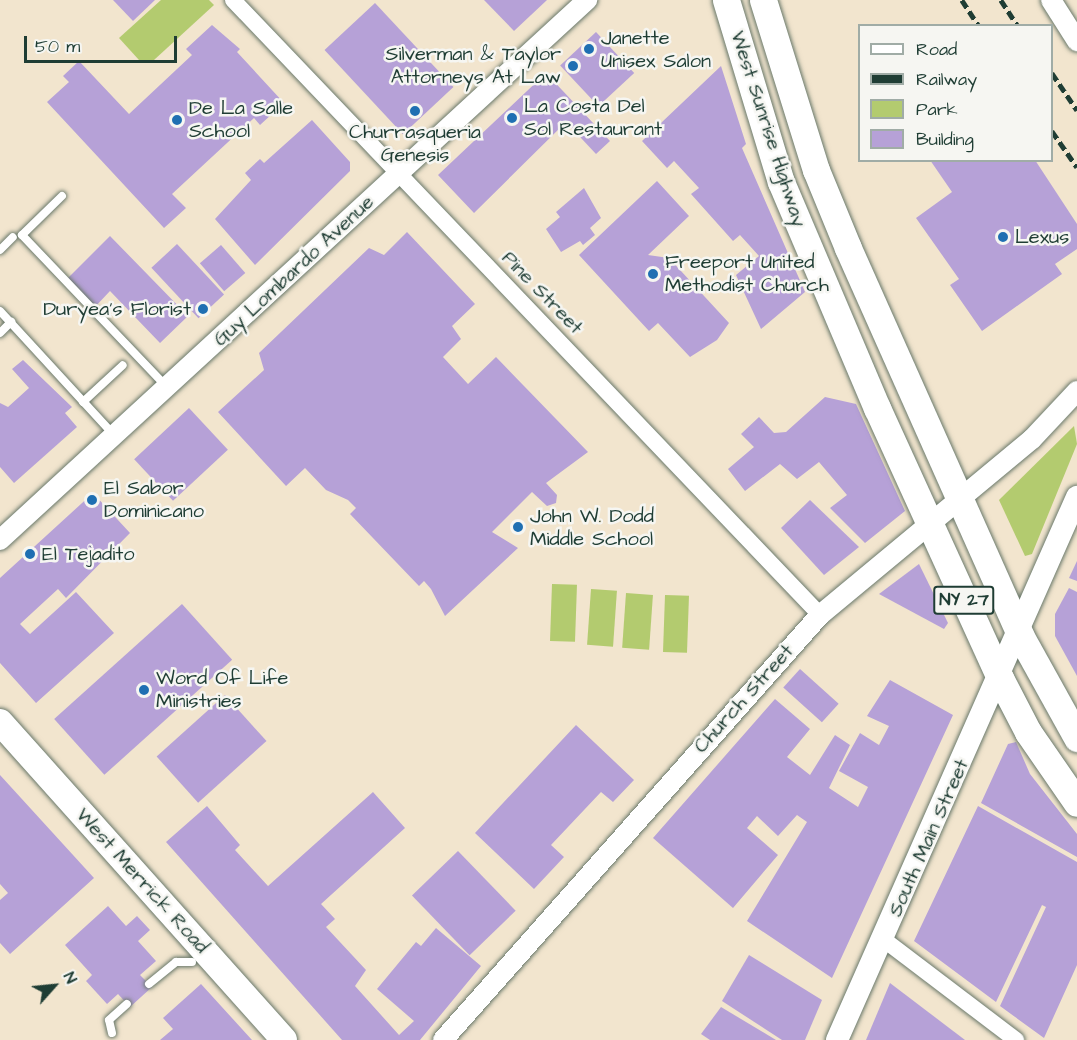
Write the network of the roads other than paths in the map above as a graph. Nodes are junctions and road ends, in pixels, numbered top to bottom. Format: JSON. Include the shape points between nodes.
{"nodes":[{"id":1,"x":233,"y":0,"type":"edge"},
{"id":2,"x":586,"y":0,"type":"edge"},
{"id":3,"x":726,"y":0,"type":"edge"},
{"id":4,"x":763,"y":0,"type":"edge"},
{"id":5,"x":1051,"y":0,"type":"edge"},
{"id":6,"x":1077,"y":41,"type":"edge"},
{"id":7,"x":399,"y":174,"type":"junction"},
{"id":8,"x":62,"y":196,"type":"dead end"},
{"id":9,"x":13,"y":237,"type":"dead end"},
{"id":10,"x":0,"y":250,"type":"edge"},
{"id":11,"x":0,"y":311,"type":"edge"},
{"id":12,"x":11,"y":322,"type":"junction"},
{"id":13,"x":0,"y":333,"type":"edge"},
{"id":14,"x":123,"y":365,"type":"dead end"},
{"id":15,"x":167,"y":388,"type":"junction"},
{"id":16,"x":1077,"y":391,"type":"edge"},
{"id":17,"x":83,"y":402,"type":"junction"},
{"id":18,"x":113,"y":435,"type":"junction"},
{"id":19,"x":1077,"y":497,"type":"edge"},
{"id":20,"x":957,"y":498,"type":"junction"},
{"id":21,"x":928,"y":522,"type":"junction"},
{"id":22,"x":0,"y":540,"type":"edge"},
{"id":23,"x":820,"y":615,"type":"junction"},
{"id":24,"x":1020,"y":635,"type":"junction"},
{"id":25,"x":999,"y":678,"type":"junction"},
{"id":26,"x":0,"y":722,"type":"edge"},
{"id":27,"x":1077,"y":738,"type":"edge"},
{"id":28,"x":1077,"y":803,"type":"edge"},
{"id":29,"x":883,"y":939,"type":"junction"},
{"id":30,"x":192,"y":962,"type":"dead end"},
{"id":31,"x":149,"y":984,"type":"dead end"},
{"id":32,"x":127,"y":1004,"type":"dead end"},
{"id":33,"x":112,"y":1033,"type":"dead end"},
{"id":34,"x":284,"y":1040,"type":"edge"},
{"id":35,"x":443,"y":1040,"type":"edge"},
{"id":36,"x":837,"y":1040,"type":"edge"},
{"id":37,"x":1016,"y":1040,"type":"edge"}],
"edges":[{"from":1,"to":7,"type":"street","name":"Pine Street"},
{"from":2,"to":7,"type":"street","name":"Guy Lombardo Avenue"},
{"from":3,"to":21,"type":"highway","name":"West Sunrise Highway","number":"NY 27","via":[[781,182]]},
{"from":4,"to":20,"type":"highway","name":"West Sunrise Highway","number":"NY 27","via":[[816,170]]},
{"from":5,"to":6,"type":"street"},
{"from":7,"to":15,"type":"street","name":"Guy Lombardo Avenue"},
{"from":7,"to":23,"type":"street","name":"Pine Street"},
{"from":8,"to":15,"type":"lane","via":[[22,234]]},
{"from":9,"to":10,"type":"lane"},
{"from":11,"to":12,"type":"lane"},
{"from":12,"to":13,"type":"lane"},
{"from":12,"to":17,"type":"lane"},
{"from":14,"to":17,"type":"lane"},
{"from":15,"to":18,"type":"street","name":"Guy Lombardo Avenue"},
{"from":16,"to":20,"type":"street","name":"Church Street","via":[[1032,439]]},
{"from":17,"to":18,"type":"lane"},
{"from":18,"to":22,"type":"street","name":"Guy Lombardo Avenue"},
{"from":19,"to":24,"type":"main road","name":"South Main Street"},
{"from":20,"to":21,"type":"street","name":"Church Street"},
{"from":20,"to":24,"type":"highway","number":"NY 27"},
{"from":21,"to":23,"type":"street","name":"Church Street"},
{"from":21,"to":25,"type":"highway","number":"NY 27"},
{"from":23,"to":35,"type":"street","name":"Church Street"},
{"from":24,"to":25,"type":"main road","name":"South Main Street"},
{"from":24,"to":27,"type":"highway","number":"NY 27"},
{"from":25,"to":28,"type":"highway","number":"NY 27","via":[[1028,732]]},
{"from":25,"to":29,"type":"main road","name":"South Main Street"},
{"from":26,"to":34,"type":"main road","name":"West Merrick Road"},
{"from":29,"to":36,"type":"main road","name":"South Main Street"},
{"from":29,"to":37,"type":"street"},
{"from":30,"to":31,"type":"lane","via":[[176,962]]},
{"from":32,"to":33,"type":"lane","via":[[109,1020]]}]}
